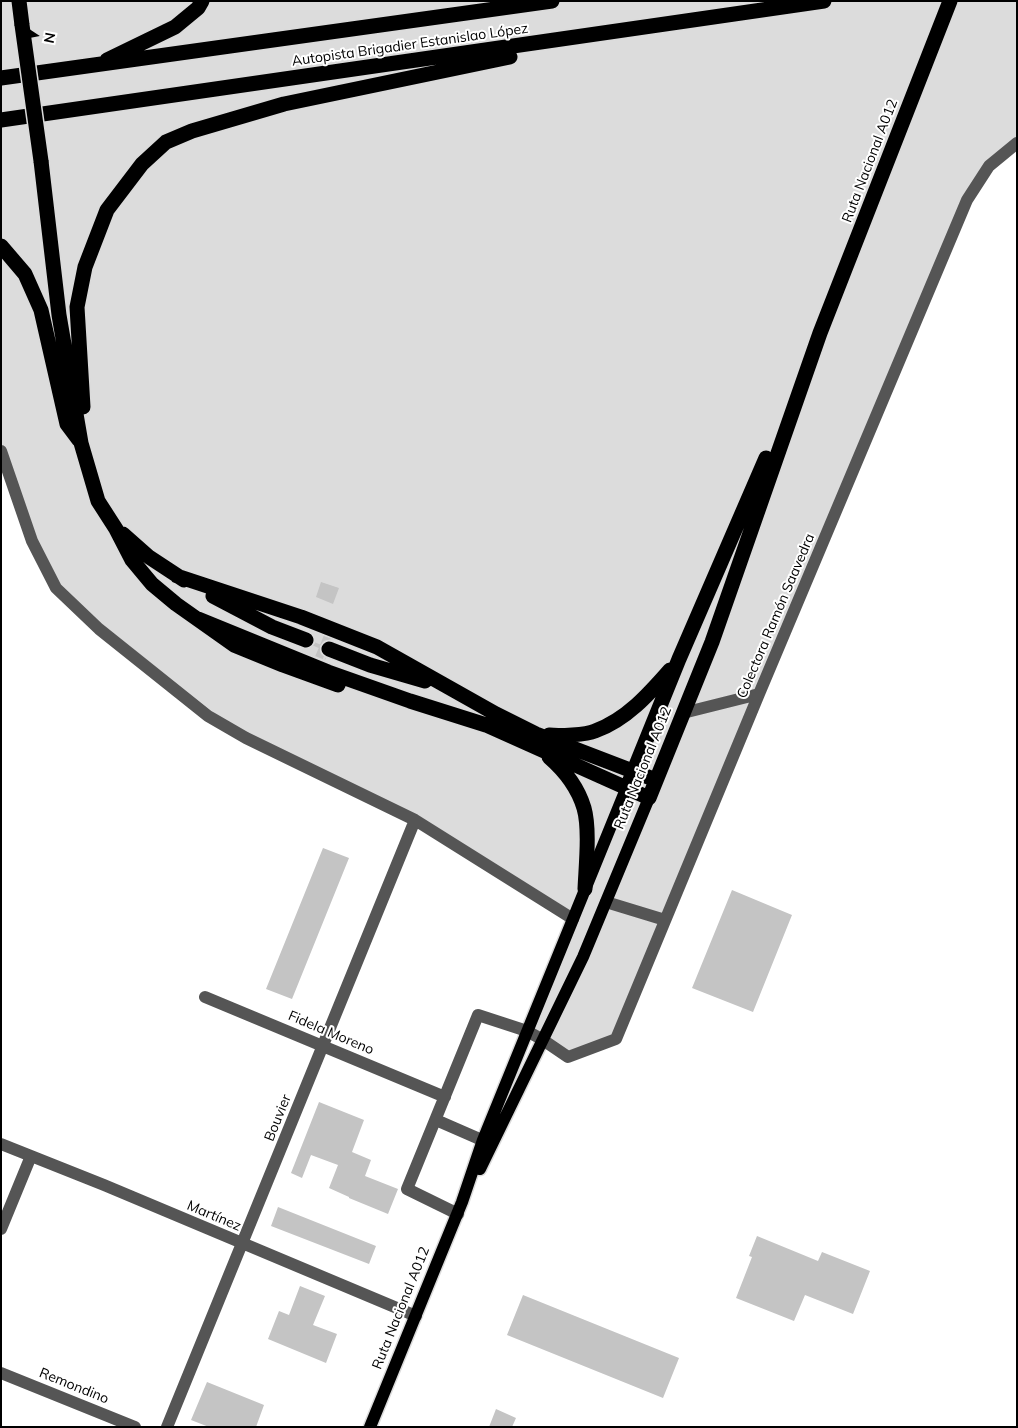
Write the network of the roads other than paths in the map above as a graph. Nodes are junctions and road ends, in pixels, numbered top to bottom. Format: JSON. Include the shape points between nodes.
{"nodes":[{"id":1,"x":19,"y":1,"type":"edge"},
{"id":2,"x":202,"y":1,"type":"edge"},
{"id":3,"x":552,"y":1,"type":"edge"},
{"id":4,"x":824,"y":1,"type":"edge"},
{"id":5,"x":950,"y":1,"type":"edge"},
{"id":6,"x":534,"y":44,"type":"junction"},
{"id":7,"x":96,"y":65,"type":"junction"},
{"id":8,"x":1,"y":78,"type":"edge"},
{"id":9,"x":1,"y":120,"type":"edge"},
{"id":10,"x":1017,"y":143,"type":"edge"},
{"id":11,"x":1,"y":246,"type":"edge"},
{"id":12,"x":820,"y":333,"type":"junction"},
{"id":13,"x":81,"y":443,"type":"junction"},
{"id":14,"x":1,"y":451,"type":"edge"},
{"id":15,"x":116,"y":529,"type":"junction"},
{"id":16,"x":177,"y":576,"type":"junction"},
{"id":17,"x":198,"y":619,"type":"junction"},
{"id":18,"x":679,"y":659,"type":"junction"},
{"id":19,"x":446,"y":687,"type":"junction"},
{"id":20,"x":759,"y":694,"type":"junction"},
{"id":21,"x":410,"y":701,"type":"junction"},
{"id":22,"x":683,"y":713,"type":"junction"},
{"id":23,"x":537,"y":741,"type":"junction"},
{"id":24,"x":633,"y":771,"type":"junction"},
{"id":25,"x":656,"y":780,"type":"junction"},
{"id":26,"x":626,"y":789,"type":"junction"},
{"id":27,"x":649,"y":798,"type":"junction"},
{"id":28,"x":415,"y":820,"type":"junction"},
{"id":29,"x":585,"y":889,"type":"junction"},
{"id":30,"x":606,"y":902,"type":"junction"},
{"id":31,"x":573,"y":919,"type":"junction"},
{"id":32,"x":664,"y":920,"type":"junction"},
{"id":33,"x":205,"y":997,"type":"dead end"},
{"id":34,"x":527,"y":1032,"type":"junction"},
{"id":35,"x":543,"y":1040,"type":"junction"},
{"id":36,"x":323,"y":1046,"type":"junction"},
{"id":37,"x":445,"y":1097,"type":"junction"},
{"id":38,"x":436,"y":1120,"type":"junction"},
{"id":39,"x":487,"y":1142,"type":"junction"},
{"id":40,"x":1,"y":1144,"type":"edge"},
{"id":41,"x":31,"y":1156,"type":"junction"},
{"id":42,"x":460,"y":1208,"type":"junction"},
{"id":43,"x":1,"y":1229,"type":"edge"},
{"id":44,"x":242,"y":1244,"type":"junction"},
{"id":45,"x":416,"y":1316,"type":"junction"},
{"id":46,"x":1,"y":1373,"type":"edge"},
{"id":47,"x":135,"y":1427,"type":"edge"},
{"id":48,"x":167,"y":1427,"type":"edge"},
{"id":49,"x":370,"y":1427,"type":"edge"}],
"edges":[{"from":1,"to":13,"type":"highway","bridge":true,"via":[[60,315]]},
{"from":2,"to":7,"type":"highway","via":[[175,27]]},
{"from":3,"to":7,"type":"highway","name":"Autopista Brigadier Estanislao López"},
{"from":4,"to":6,"type":"highway","name":"Autopista Brigadier Estanislao López"},
{"from":5,"to":12,"type":"highway","name":"Ruta Nacional A012"},
{"from":6,"to":9,"type":"highway","name":"Autopista Brigadier Estanislao López"},
{"from":6,"to":13,"type":"highway","via":[[509,57],[284,104],[192,131],[166,142],[142,164],[108,210],[84,267],[77,307],[84,420]]},
{"from":7,"to":8,"type":"highway","name":"Autopista Brigadier Estanislao López"},
{"from":10,"to":20,"type":"street","name":"Colectora Ramón Saavedra","via":[[989,166],[967,200]]},
{"from":11,"to":13,"type":"highway","via":[[25,274],[41,310],[67,424]]},
{"from":12,"to":18,"type":"highway","name":"Ruta Nacional A012"},
{"from":12,"to":22,"type":"highway","name":"Ruta Nacional A012","via":[[712,642]]},
{"from":13,"to":15,"type":"highway","via":[[98,501]]},
{"from":14,"to":28,"type":"street","via":[[32,541],[56,588],[99,629],[208,716],[246,738]]},
{"from":15,"to":16,"type":"highway"},
{"from":15,"to":17,"type":"highway","via":[[132,560],[152,584]]},
{"from":16,"to":17,"type":"highway","via":[[306,640]]},
{"from":16,"to":19,"type":"highway","via":[[301,617],[377,647]]},
{"from":17,"to":21,"type":"highway","via":[[328,672]]},
{"from":18,"to":23,"type":"highway","via":[[649,694],[622,717],[594,732]]},
{"from":18,"to":24,"type":"highway","name":"Ruta Nacional A012"},
{"from":19,"to":21,"type":"highway","via":[[328,650]]},
{"from":19,"to":23,"type":"highway"},
{"from":20,"to":22,"type":"street"},
{"from":20,"to":32,"type":"street","name":"Colectora Ramón Saavedra"},
{"from":21,"to":23,"type":"highway"},
{"from":22,"to":25,"type":"highway","name":"Ruta Nacional A012"},
{"from":23,"to":24,"type":"highway"},
{"from":23,"to":26,"type":"highway"},
{"from":23,"to":29,"type":"highway","via":[[560,766],[584,808],[587,847]]},
{"from":24,"to":25,"type":"highway"},
{"from":24,"to":26,"type":"highway","name":"Ruta Nacional A012"},
{"from":25,"to":27,"type":"highway","name":"Ruta Nacional A012"},
{"from":26,"to":27,"type":"highway"},
{"from":26,"to":29,"type":"main road","name":"Ruta Nacional A012"},
{"from":27,"to":30,"type":"main road","name":"Ruta Nacional A012"},
{"from":28,"to":31,"type":"street"},
{"from":28,"to":36,"type":"street","name":"Bouvier"},
{"from":29,"to":31,"type":"main road","name":"Ruta Nacional A012"},
{"from":30,"to":32,"type":"street"},
{"from":30,"to":35,"type":"main road","name":"Ruta Nacional A012"},
{"from":31,"to":34,"type":"main road","name":"Ruta Nacional A012"},
{"from":32,"to":35,"type":"street","name":"Colectora Ramón Saavedra","via":[[616,1040],[568,1057]]},
{"from":33,"to":36,"type":"street","name":"Fidela Moreno"},
{"from":34,"to":35,"type":"street"},
{"from":34,"to":37,"type":"street","via":[[478,1015]]},
{"from":34,"to":39,"type":"main road","name":"Ruta Nacional A012"},
{"from":35,"to":39,"type":"main road","name":"Ruta Nacional A012"},
{"from":36,"to":37,"type":"street","name":"Fidela Moreno"},
{"from":36,"to":44,"type":"street","name":"Bouvier"},
{"from":37,"to":38,"type":"street"},
{"from":38,"to":39,"type":"street"},
{"from":38,"to":42,"type":"street","via":[[407,1189]]},
{"from":39,"to":42,"type":"main road","name":"Ruta Nacional A012"},
{"from":40,"to":41,"type":"street","name":"Martínez"},
{"from":41,"to":43,"type":"street"},
{"from":41,"to":44,"type":"street","name":"Martínez"},
{"from":42,"to":45,"type":"main road","name":"Ruta Nacional A012"},
{"from":44,"to":45,"type":"street","name":"Martínez"},
{"from":44,"to":48,"type":"street","name":"Bouvier"},
{"from":45,"to":49,"type":"main road","name":"Ruta Nacional A012"},
{"from":46,"to":47,"type":"street","name":"Remondino"}]}
